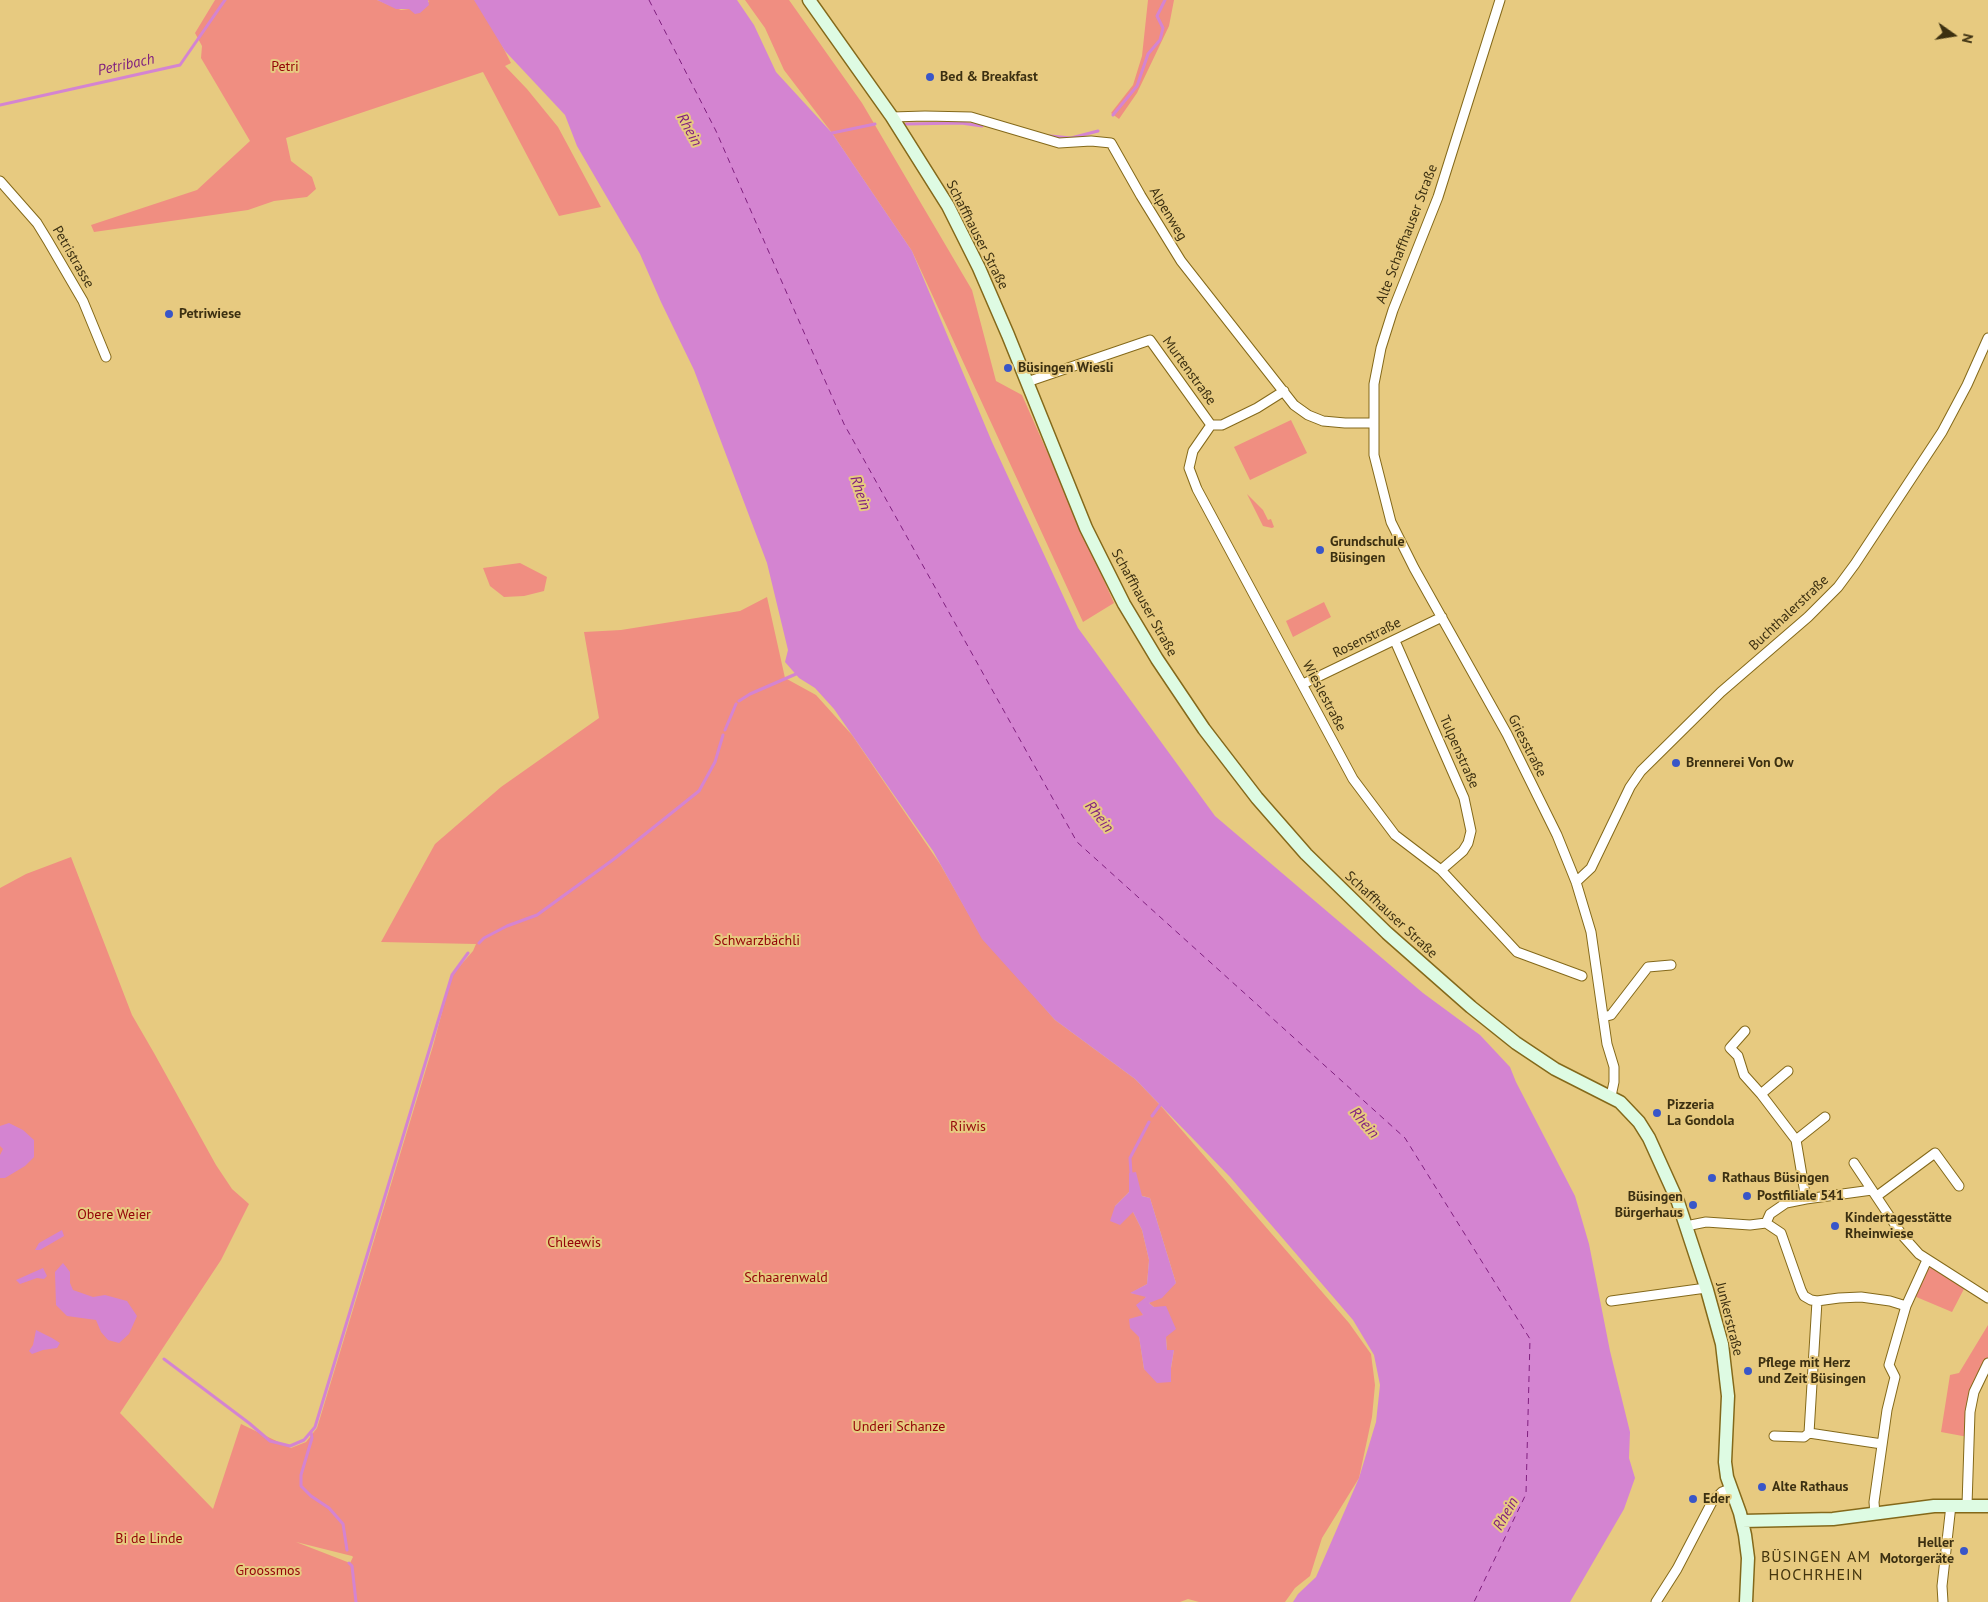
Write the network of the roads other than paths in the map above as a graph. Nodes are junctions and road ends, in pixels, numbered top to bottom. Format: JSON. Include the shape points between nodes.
{"nodes":[{"id":1,"x":809,"y":0,"type":"edge"},
{"id":2,"x":1500,"y":0,"type":"edge"},
{"id":3,"x":892,"y":117,"type":"junction"},
{"id":4,"x":0,"y":181,"type":"edge"},
{"id":5,"x":1988,"y":338,"type":"edge"},
{"id":6,"x":106,"y":358,"type":"dead end"},
{"id":7,"x":1027,"y":382,"type":"junction"},
{"id":8,"x":1284,"y":391,"type":"junction"},
{"id":9,"x":1374,"y":424,"type":"junction"},
{"id":10,"x":1212,"y":425,"type":"junction"},
{"id":11,"x":1442,"y":616,"type":"junction"},
{"id":12,"x":1395,"y":640,"type":"junction"},
{"id":13,"x":1303,"y":684,"type":"junction"},
{"id":14,"x":1441,"y":870,"type":"junction"},
{"id":15,"x":1576,"y":882,"type":"junction"},
{"id":16,"x":1671,"y":965,"type":"dead end"},
{"id":17,"x":1582,"y":976,"type":"dead end"},
{"id":18,"x":1603,"y":1017,"type":"junction"},
{"id":19,"x":1745,"y":1031,"type":"dead end"},
{"id":20,"x":1788,"y":1072,"type":"dead end"},
{"id":21,"x":1761,"y":1094,"type":"junction"},
{"id":22,"x":1611,"y":1096,"type":"junction"},
{"id":23,"x":1825,"y":1117,"type":"dead end"},
{"id":24,"x":1796,"y":1140,"type":"junction"},
{"id":25,"x":1854,"y":1163,"type":"dead end"},
{"id":26,"x":1959,"y":1186,"type":"dead end"},
{"id":27,"x":1874,"y":1193,"type":"junction"},
{"id":28,"x":1806,"y":1199,"type":"junction"},
{"id":29,"x":1766,"y":1223,"type":"junction"},
{"id":30,"x":1686,"y":1226,"type":"junction"},
{"id":31,"x":1928,"y":1260,"type":"junction"},
{"id":32,"x":1706,"y":1288,"type":"junction"},
{"id":33,"x":1988,"y":1298,"type":"edge"},
{"id":34,"x":1611,"y":1301,"type":"dead end"},
{"id":35,"x":1817,"y":1301,"type":"junction"},
{"id":36,"x":1906,"y":1306,"type":"junction"},
{"id":37,"x":1988,"y":1363,"type":"edge"},
{"id":38,"x":1809,"y":1433,"type":"junction"},
{"id":39,"x":1774,"y":1436,"type":"dead end"},
{"id":40,"x":1882,"y":1444,"type":"junction"},
{"id":41,"x":1730,"y":1488,"type":"junction"},
{"id":42,"x":1952,"y":1504,"type":"junction"},
{"id":43,"x":1967,"y":1505,"type":"junction"},
{"id":44,"x":1988,"y":1506,"type":"edge"},
{"id":45,"x":1875,"y":1514,"type":"junction"},
{"id":46,"x":1742,"y":1522,"type":"junction"},
{"id":47,"x":1656,"y":1602,"type":"edge"},
{"id":48,"x":1746,"y":1602,"type":"edge"},
{"id":49,"x":1943,"y":1602,"type":"edge"}],
"edges":[{"from":1,"to":3,"type":"main road","name":"Schaffhauser Straße"},
{"from":2,"to":9,"type":"street","name":"Alte Schaffhauser Straße","via":[[1438,197],[1383,341],[1374,384]]},
{"from":3,"to":7,"type":"main road","name":"Schaffhauser Straße","via":[[948,206],[979,268]]},
{"from":3,"to":8,"type":"street","name":"Alpenweg","via":[[972,117],[1059,143],[1112,143],[1172,247]]},
{"from":4,"to":6,"type":"street","name":"Petristrasse","via":[[37,223],[48,241],[83,301]]},
{"from":5,"to":15,"type":"street","name":"Buchthalerstraße","via":[[1942,432],[1838,587],[1721,692],[1641,771],[1591,868]]},
{"from":7,"to":10,"type":"street","name":"Murtenstraße","via":[[1150,340]]},
{"from":7,"to":22,"type":"main road","name":"Schaffhauser Straße","via":[[1086,528],[1124,604],[1183,700],[1261,803],[1342,890],[1470,1007],[1540,1060]]},
{"from":8,"to":9,"type":"street","name":"Alpenweg","via":[[1294,405],[1324,421]]},
{"from":8,"to":10,"type":"street","via":[[1222,425]]},
{"from":9,"to":11,"type":"street","name":"Griesstraße","via":[[1374,455],[1391,522]]},
{"from":10,"to":13,"type":"street","name":"Wieslestraße","via":[[1193,451],[1189,468],[1197,489]]},
{"from":11,"to":12,"type":"street","name":"Rosenstraße"},
{"from":11,"to":15,"type":"street","name":"Griesstraße","via":[[1507,734],[1557,835]]},
{"from":12,"to":13,"type":"street","name":"Rosenstraße"},
{"from":12,"to":14,"type":"street","name":"Tulpenstraße","via":[[1464,798],[1471,831],[1464,851]]},
{"from":13,"to":14,"type":"street","name":"Wieslestraße","via":[[1353,779],[1395,834]]},
{"from":14,"to":17,"type":"street","name":"Wieslestraße","via":[[1517,952]]},
{"from":15,"to":18,"type":"street","name":"Griesstraße","via":[[1591,932]]},
{"from":16,"to":18,"type":"street","via":[[1648,967],[1611,1015]]},
{"from":18,"to":22,"type":"street","name":"Griesstraße","via":[[1615,1075]]},
{"from":19,"to":21,"type":"street","via":[[1730,1048],[1738,1056],[1744,1075]]},
{"from":20,"to":21,"type":"street"},
{"from":21,"to":24,"type":"street"},
{"from":22,"to":30,"type":"main road","name":"Junkerstraße","via":[[1629,1110],[1649,1138]]},
{"from":23,"to":24,"type":"street"},
{"from":24,"to":28,"type":"street"},
{"from":25,"to":27,"type":"street"},
{"from":26,"to":27,"type":"street","via":[[1935,1153]]},
{"from":27,"to":28,"type":"street"},
{"from":27,"to":31,"type":"street","via":[[1902,1235]]},
{"from":28,"to":29,"type":"street","via":[[1784,1204],[1770,1214]]},
{"from":29,"to":30,"type":"street","via":[[1706,1222]]},
{"from":29,"to":35,"type":"street","via":[[1781,1233],[1804,1296]]},
{"from":30,"to":32,"type":"main road","name":"Junkerstraße"},
{"from":31,"to":33,"type":"street"},
{"from":31,"to":36,"type":"street"},
{"from":32,"to":34,"type":"street"},
{"from":32,"to":41,"type":"main road","name":"Junkerstraße","via":[[1718,1325],[1727,1377],[1725,1462]]},
{"from":35,"to":36,"type":"street","via":[[1861,1297]]},
{"from":35,"to":38,"type":"street"},
{"from":36,"to":40,"type":"street","via":[[1889,1365],[1894,1377]]},
{"from":37,"to":43,"type":"street","via":[[1974,1392],[1970,1412]]},
{"from":38,"to":39,"type":"street","via":[[1804,1437]]},
{"from":38,"to":40,"type":"street"},
{"from":40,"to":45,"type":"street"},
{"from":41,"to":46,"type":"main road","name":"Junkerstraße"},
{"from":41,"to":47,"type":"street","via":[[1712,1502]]},
{"from":42,"to":43,"type":"main road"},
{"from":42,"to":45,"type":"main road"},
{"from":42,"to":49,"type":"street"},
{"from":43,"to":44,"type":"main road"},
{"from":45,"to":46,"type":"main road"},
{"from":46,"to":48,"type":"main road","name":"Junkerstraße","via":[[1748,1558]]}]}
